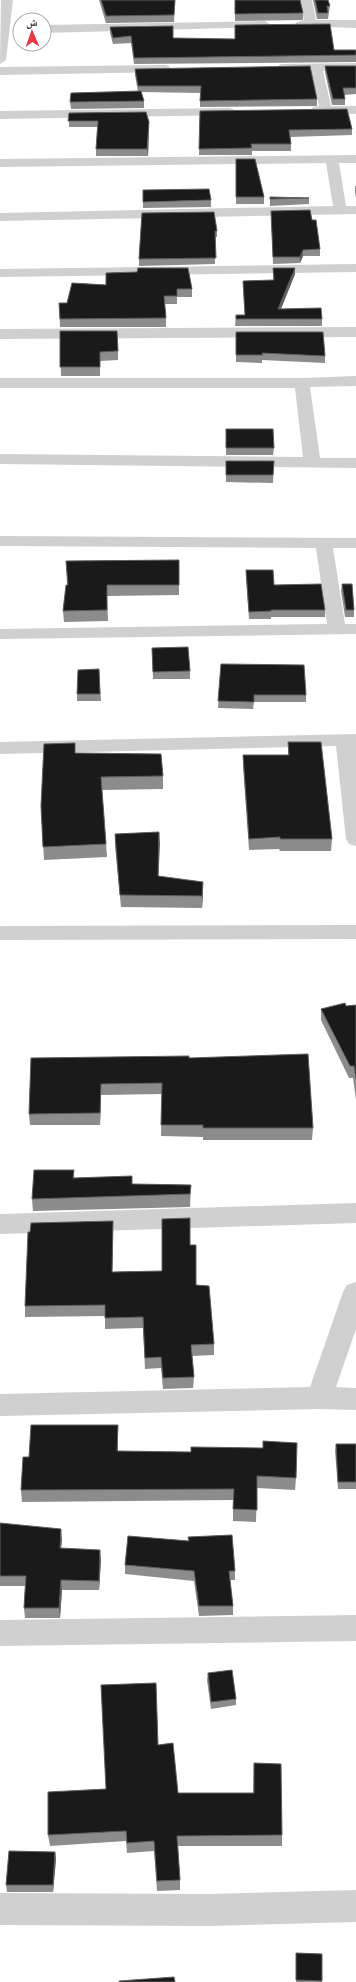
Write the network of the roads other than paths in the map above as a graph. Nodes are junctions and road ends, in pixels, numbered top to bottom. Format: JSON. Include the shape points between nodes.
{"nodes":[{"id":1,"x":8,"y":0,"type":"edge"},
{"id":2,"x":306,"y":0,"type":"edge"},
{"id":3,"x":6,"y":24,"type":"edge"},
{"id":4,"x":310,"y":24,"type":"junction"},
{"id":5,"x":356,"y":24,"type":"edge"},
{"id":6,"x":52,"y":28,"type":"edge"},
{"id":7,"x":0,"y":60,"type":"edge"},
{"id":8,"x":356,"y":67,"type":"edge"},
{"id":9,"x":269,"y":68,"type":"edge"},
{"id":10,"x":316,"y":68,"type":"junction"},
{"id":11,"x":174,"y":69,"type":"edge"},
{"id":12,"x":0,"y":71,"type":"edge"},
{"id":13,"x":326,"y":110,"type":"junction"},
{"id":14,"x":356,"y":110,"type":"edge"},
{"id":15,"x":302,"y":111,"type":"edge"},
{"id":16,"x":238,"y":112,"type":"edge"},
{"id":17,"x":0,"y":115,"type":"edge"},
{"id":18,"x":356,"y":159,"type":"edge"},
{"id":19,"x":332,"y":160,"type":"junction"},
{"id":20,"x":0,"y":163,"type":"edge"},
{"id":21,"x":340,"y":210,"type":"junction"},
{"id":22,"x":356,"y":210,"type":"edge"},
{"id":23,"x":0,"y":217,"type":"edge"},
{"id":24,"x":356,"y":268,"type":"edge"},
{"id":25,"x":0,"y":273,"type":"edge"},
{"id":26,"x":356,"y":332,"type":"edge"},
{"id":27,"x":0,"y":334,"type":"edge"},
{"id":28,"x":356,"y":381,"type":"edge"},
{"id":29,"x":0,"y":383,"type":"edge"},
{"id":30,"x":302,"y":383,"type":"junction"},
{"id":31,"x":0,"y":459,"type":"edge"},
{"id":32,"x":312,"y":463,"type":"junction"},
{"id":33,"x":356,"y":463,"type":"edge"},
{"id":34,"x":0,"y":541,"type":"edge"},
{"id":35,"x":324,"y":543,"type":"junction"},
{"id":36,"x":356,"y":543,"type":"edge"},
{"id":37,"x":336,"y":629,"type":"junction"},
{"id":38,"x":356,"y":629,"type":"edge"},
{"id":39,"x":0,"y":634,"type":"edge"},
{"id":40,"x":350,"y":740,"type":"edge"},
{"id":41,"x":0,"y":748,"type":"edge"},
{"id":42,"x":356,"y":840,"type":"edge"},
{"id":43,"x":356,"y":932,"type":"edge"},
{"id":44,"x":0,"y":933,"type":"edge"},
{"id":45,"x":356,"y":1213,"type":"edge"},
{"id":46,"x":0,"y":1224,"type":"edge"},
{"id":47,"x":356,"y":1292,"type":"edge"},
{"id":48,"x":319,"y":1398,"type":"junction"},
{"id":49,"x":356,"y":1399,"type":"edge"},
{"id":50,"x":0,"y":1405,"type":"edge"},
{"id":51,"x":356,"y":1628,"type":"edge"},
{"id":52,"x":0,"y":1633,"type":"edge"},
{"id":53,"x":356,"y":1906,"type":"edge"},
{"id":54,"x":0,"y":1909,"type":"edge"}],
"edges":[{"from":1,"to":3,"type":"street"},
{"from":2,"to":4,"type":"street"},
{"from":3,"to":7,"type":"street"},
{"from":4,"to":5,"type":"street"},
{"from":4,"to":6,"type":"street"},
{"from":8,"to":10,"type":"street"},
{"from":9,"to":10,"type":"street"},
{"from":10,"to":13,"type":"street"},
{"from":11,"to":12,"type":"street"},
{"from":13,"to":14,"type":"street"},
{"from":13,"to":15,"type":"street"},
{"from":16,"to":17,"type":"street"},
{"from":18,"to":19,"type":"street"},
{"from":19,"to":20,"type":"street"},
{"from":19,"to":21,"type":"street"},
{"from":21,"to":22,"type":"street"},
{"from":21,"to":23,"type":"street"},
{"from":24,"to":25,"type":"street"},
{"from":26,"to":27,"type":"street"},
{"from":28,"to":30,"type":"street"},
{"from":29,"to":30,"type":"street"},
{"from":30,"to":32,"type":"street"},
{"from":31,"to":32,"type":"street"},
{"from":32,"to":33,"type":"street"},
{"from":34,"to":35,"type":"street"},
{"from":35,"to":36,"type":"street"},
{"from":35,"to":37,"type":"street"},
{"from":37,"to":38,"type":"street"},
{"from":37,"to":39,"type":"street"},
{"from":40,"to":41,"type":"street"},
{"from":40,"to":42,"type":"street"},
{"from":43,"to":44,"type":"street"},
{"from":45,"to":46,"type":"street"},
{"from":47,"to":48,"type":"street"},
{"from":48,"to":49,"type":"street"},
{"from":48,"to":50,"type":"street"},
{"from":51,"to":52,"type":"street"},
{"from":53,"to":54,"type":"street","via":[[210,1910]]}]}
